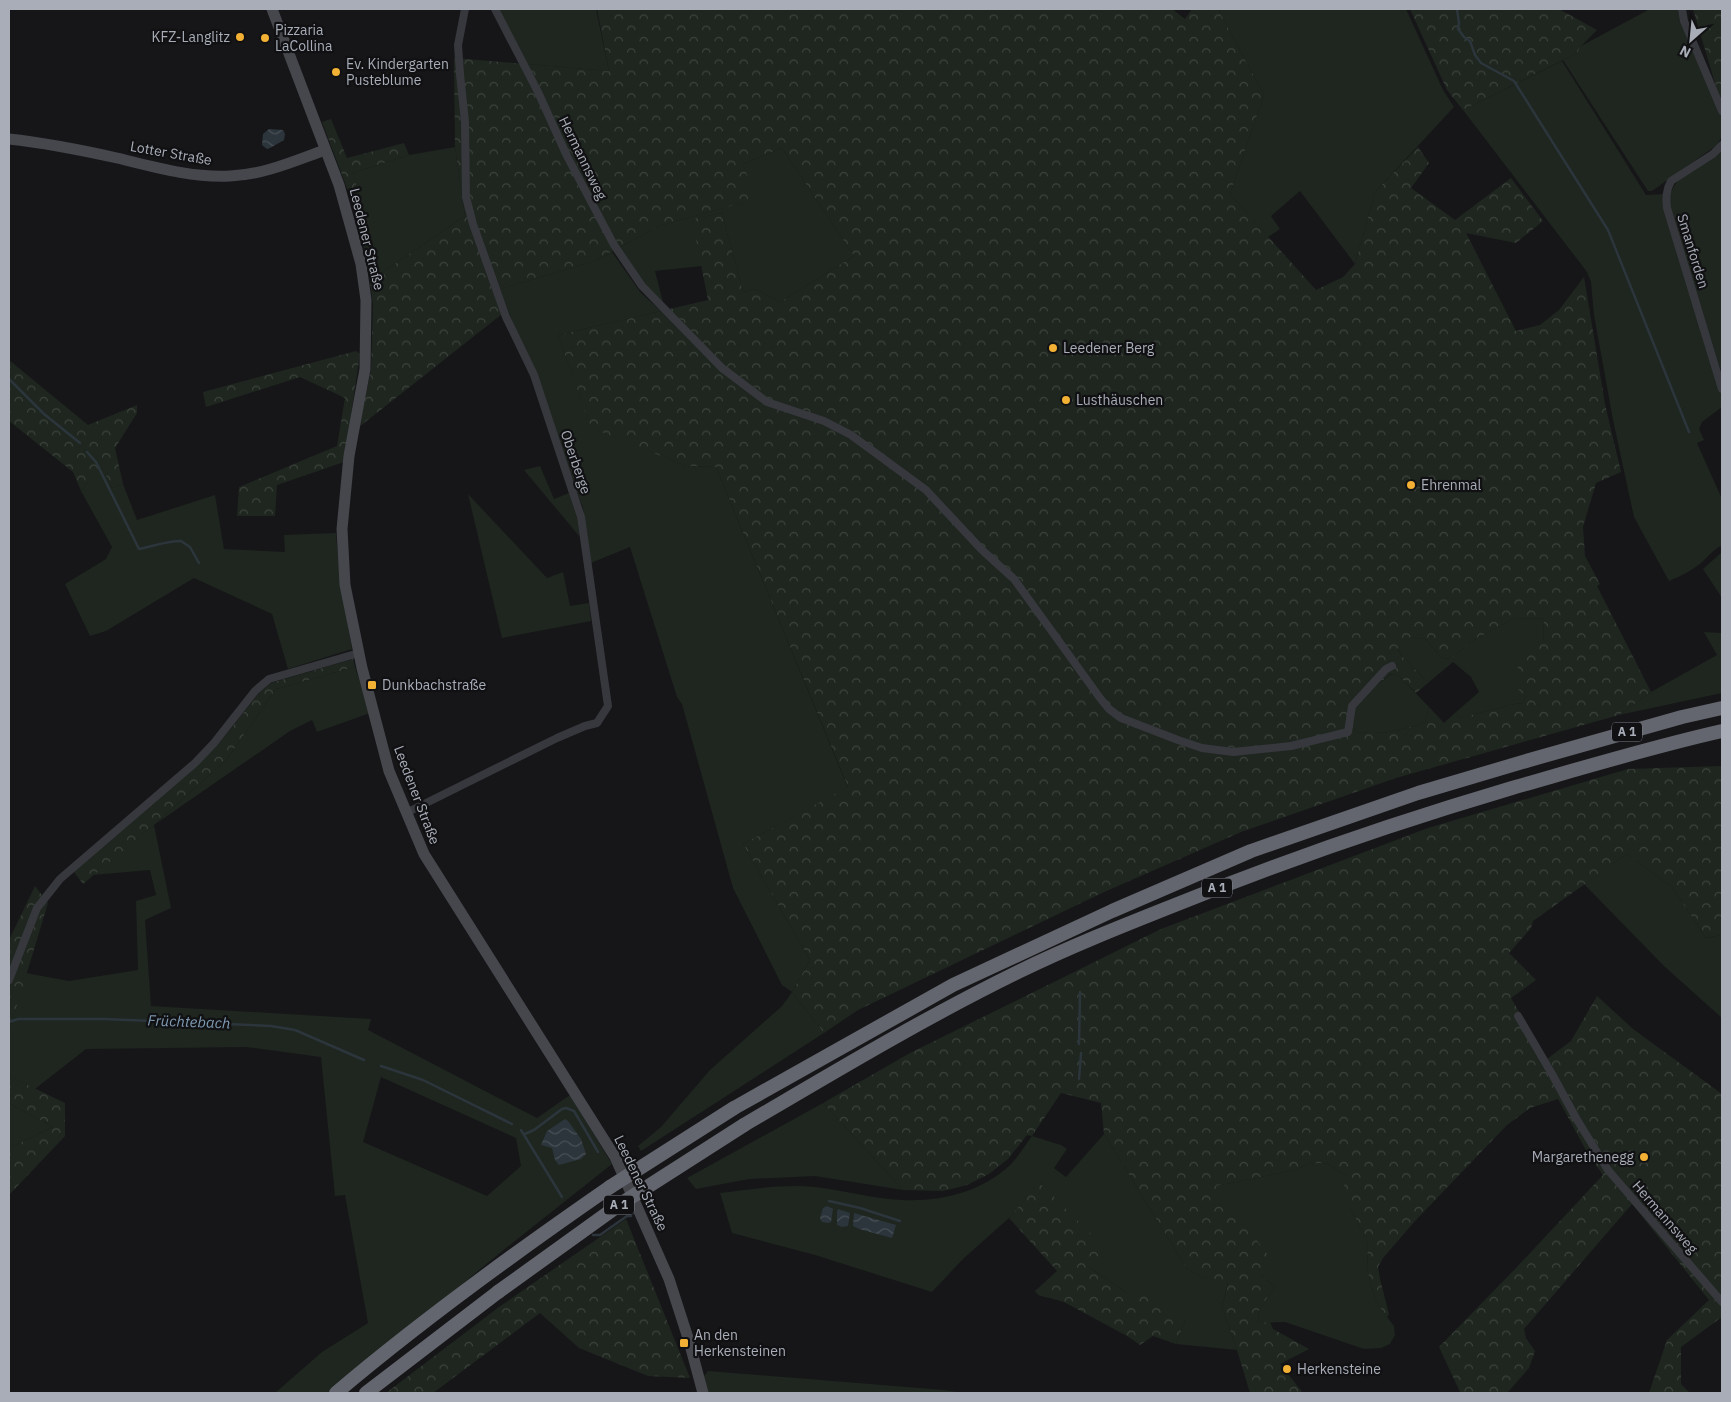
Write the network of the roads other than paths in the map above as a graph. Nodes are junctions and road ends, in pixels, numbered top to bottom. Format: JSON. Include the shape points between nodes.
{"nodes":[{"id":1,"x":272,"y":9,"type":"edge"},
{"id":2,"x":465,"y":9,"type":"edge"},
{"id":3,"x":495,"y":9,"type":"edge"},
{"id":4,"x":1682,"y":9,"type":"edge"},
{"id":5,"x":1722,"y":111,"type":"edge"},
{"id":6,"x":9,"y":139,"type":"edge"},
{"id":7,"x":1722,"y":145,"type":"edge"},
{"id":8,"x":325,"y":150,"type":"junction"},
{"id":9,"x":1722,"y":389,"type":"edge"},
{"id":10,"x":359,"y":652,"type":"junction"},
{"id":11,"x":1392,"y":666,"type":"dead end"},
{"id":12,"x":1722,"y":708,"type":"edge"},
{"id":13,"x":1722,"y":731,"type":"edge"},
{"id":14,"x":406,"y":813,"type":"junction"},
{"id":15,"x":9,"y":980,"type":"edge"},
{"id":16,"x":1518,"y":1016,"type":"dead end"},
{"id":17,"x":1722,"y":1302,"type":"edge"},
{"id":18,"x":336,"y":1393,"type":"edge"},
{"id":19,"x":366,"y":1393,"type":"edge"},
{"id":20,"x":703,"y":1393,"type":"edge"}],
"edges":[{"from":1,"to":8,"type":"street","name":"Leedener Straße"},
{"from":2,"to":14,"type":"street","name":"Oberberge","via":[[458,45],[465,122],[466,197],[506,317],[534,375],[581,517],[608,706],[597,723],[557,738]]},
{"from":3,"to":11,"type":"street","name":"Hermannsweg","via":[[614,245],[642,286],[722,368],[767,402],[824,421],[851,435],[926,490],[1014,580],[1100,698],[1121,718],[1202,748],[1233,752],[1291,746],[1348,732],[1352,706]]},
{"from":4,"to":5,"type":"street","via":[[1684,21]]},
{"from":6,"to":8,"type":"street","name":"Lotter Straße","via":[[60,146],[201,176],[252,174]]},
{"from":7,"to":9,"type":"street","name":"Smanforden","via":[[1671,181],[1666,197]]},
{"from":8,"to":10,"type":"street","name":"Leedener Straße","via":[[348,214],[366,300],[364,369],[349,456],[342,529],[345,585]]},
{"from":10,"to":14,"type":"street","name":"Leedener Straße","via":[[389,771]]},
{"from":10,"to":15,"type":"street","via":[[269,679],[255,691],[195,762],[52,888],[37,908]]},
{"from":12,"to":18,"type":"highway","number":"A 1","bridge":true,"via":[[1533,758],[1418,793],[1251,851],[953,985],[734,1108],[610,1187],[486,1275]]},
{"from":13,"to":19,"type":"highway","number":"A 1","bridge":true,"via":[[1661,744],[1426,813],[1264,869],[1020,971],[843,1066],[619,1205]]},
{"from":14,"to":20,"type":"street","name":"Leedener Straße","via":[[424,854],[614,1157],[669,1279]]},
{"from":16,"to":17,"type":"street","name":"Hermannsweg","via":[[1608,1170]]}]}
